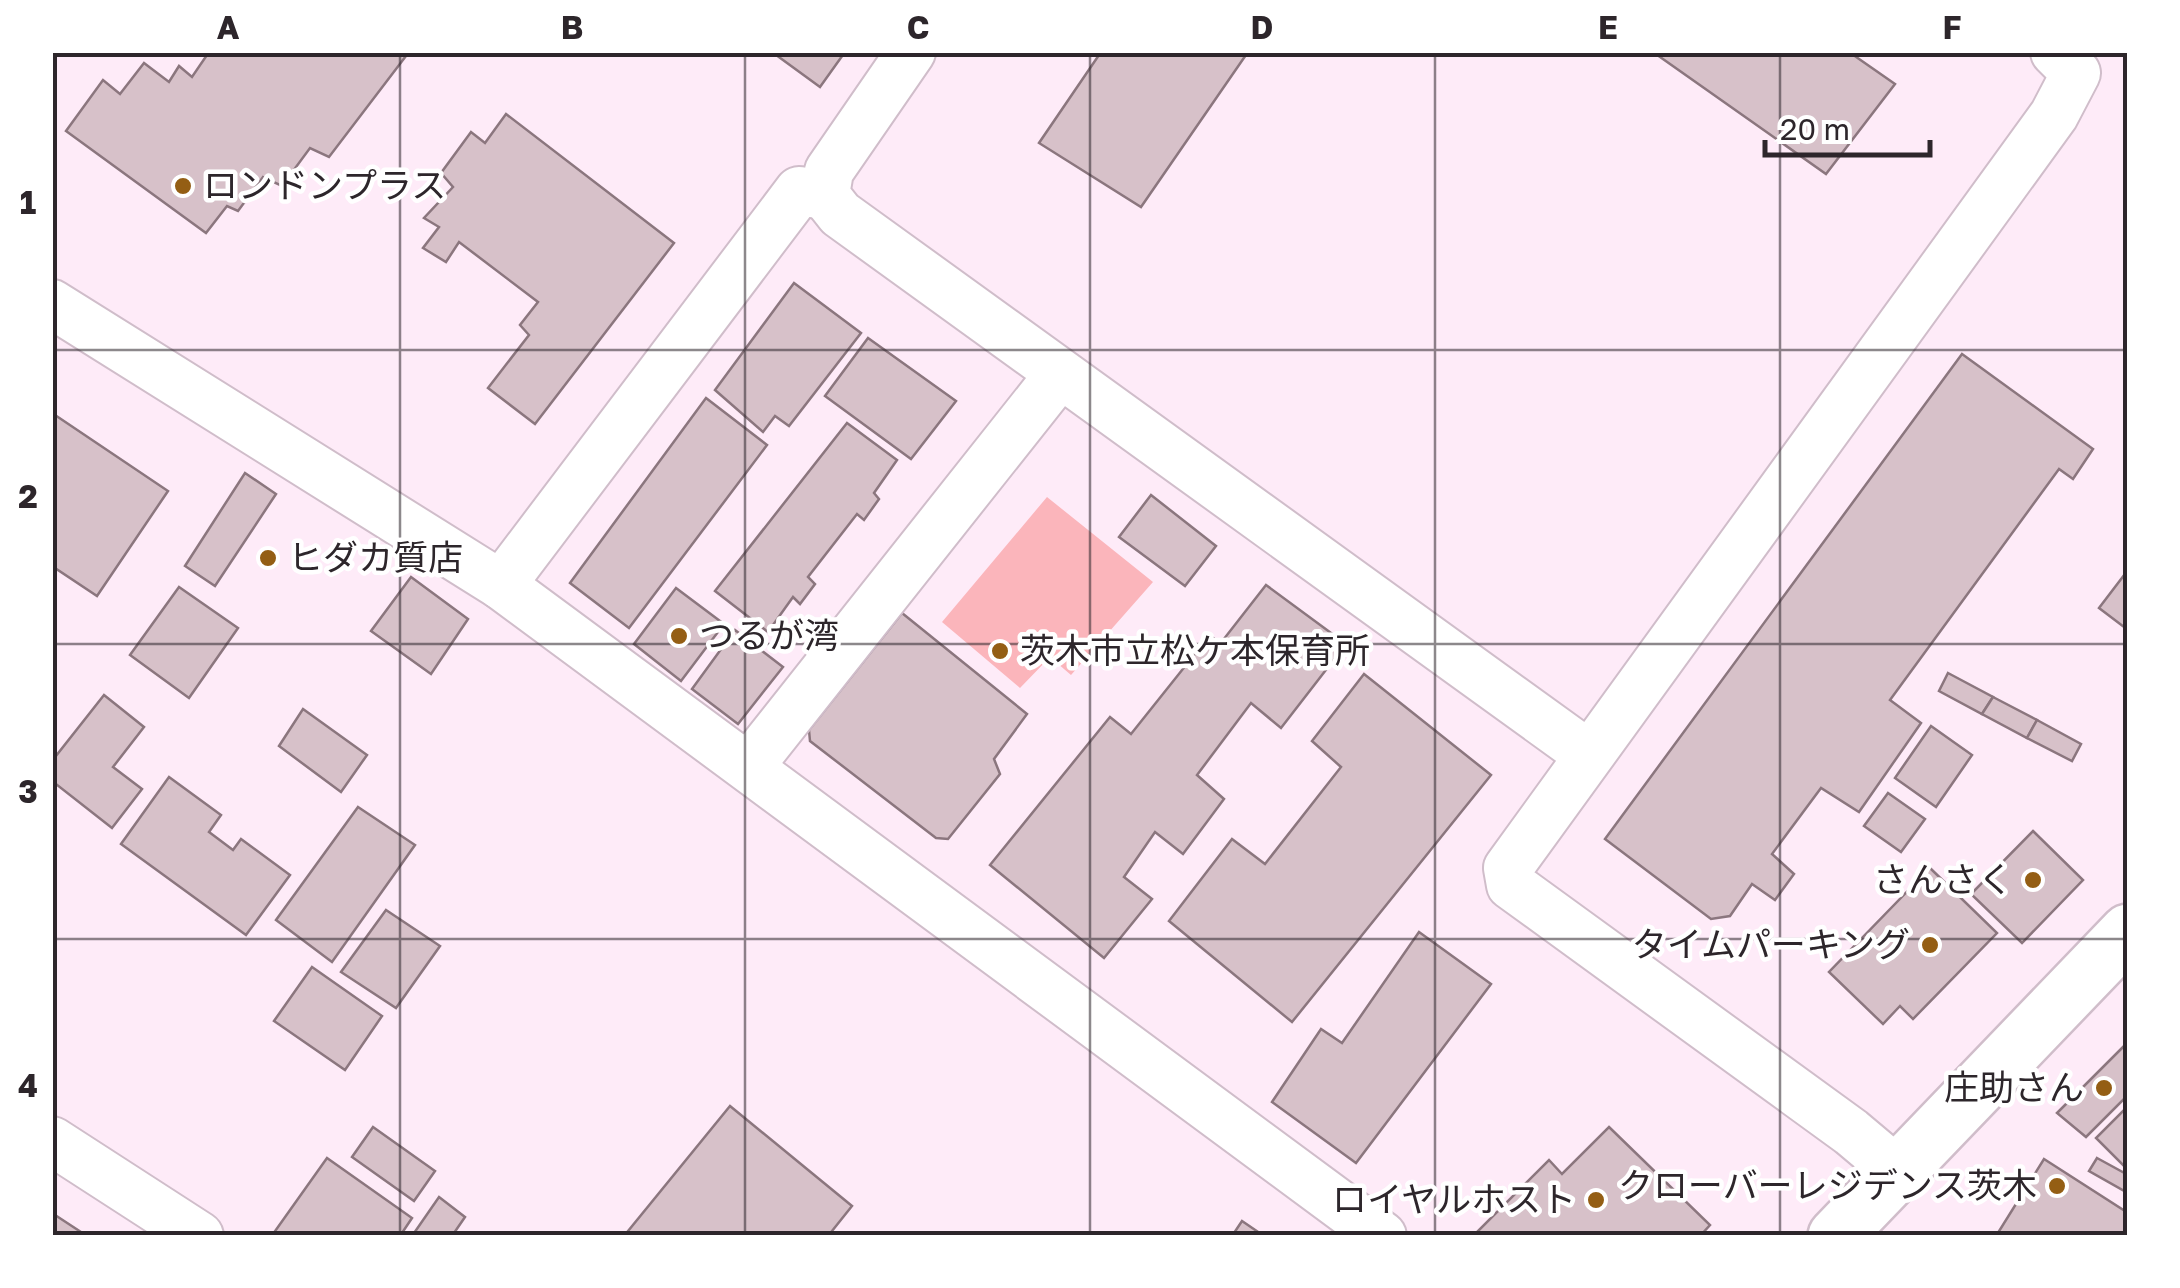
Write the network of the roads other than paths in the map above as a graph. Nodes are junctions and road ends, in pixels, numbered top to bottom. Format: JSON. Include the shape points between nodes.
{"nodes":[{"id":1,"x":910,"y":52,"type":"edge"},
{"id":2,"x":2055,"y":52,"type":"edge"},
{"id":3,"x":825,"y":195,"type":"junction"},
{"id":4,"x":52,"y":304,"type":"edge"},
{"id":5,"x":1059,"y":375,"type":"junction"},
{"id":6,"x":501,"y":585,"type":"junction"},
{"id":7,"x":1589,"y":755,"type":"junction"},
{"id":8,"x":750,"y":765,"type":"junction"},
{"id":9,"x":2128,"y":932,"type":"edge"},
{"id":10,"x":55,"y":1147,"type":"edge"},
{"id":11,"x":1895,"y":1170,"type":"junction"},
{"id":12,"x":199,"y":1236,"type":"edge"},
{"id":13,"x":1382,"y":1236,"type":"edge"},
{"id":14,"x":1836,"y":1236,"type":"edge"}],
"edges":[{"from":1,"to":3,"type":"street","via":[[829,170]]},
{"from":2,"to":7,"type":"street","via":[[2076,72],[2054,114]]},
{"from":3,"to":5,"type":"street","via":[[840,214]]},
{"from":3,"to":6,"type":"street","via":[[800,191]]},
{"from":4,"to":6,"type":"street"},
{"from":5,"to":7,"type":"street"},
{"from":5,"to":8,"type":"street"},
{"from":6,"to":8,"type":"street"},
{"from":7,"to":11,"type":"street","via":[[1508,868],[1511,884]]},
{"from":8,"to":13,"type":"street"},
{"from":9,"to":11,"type":"main road"},
{"from":10,"to":12,"type":"street"},
{"from":11,"to":14,"type":"main road"}]}
